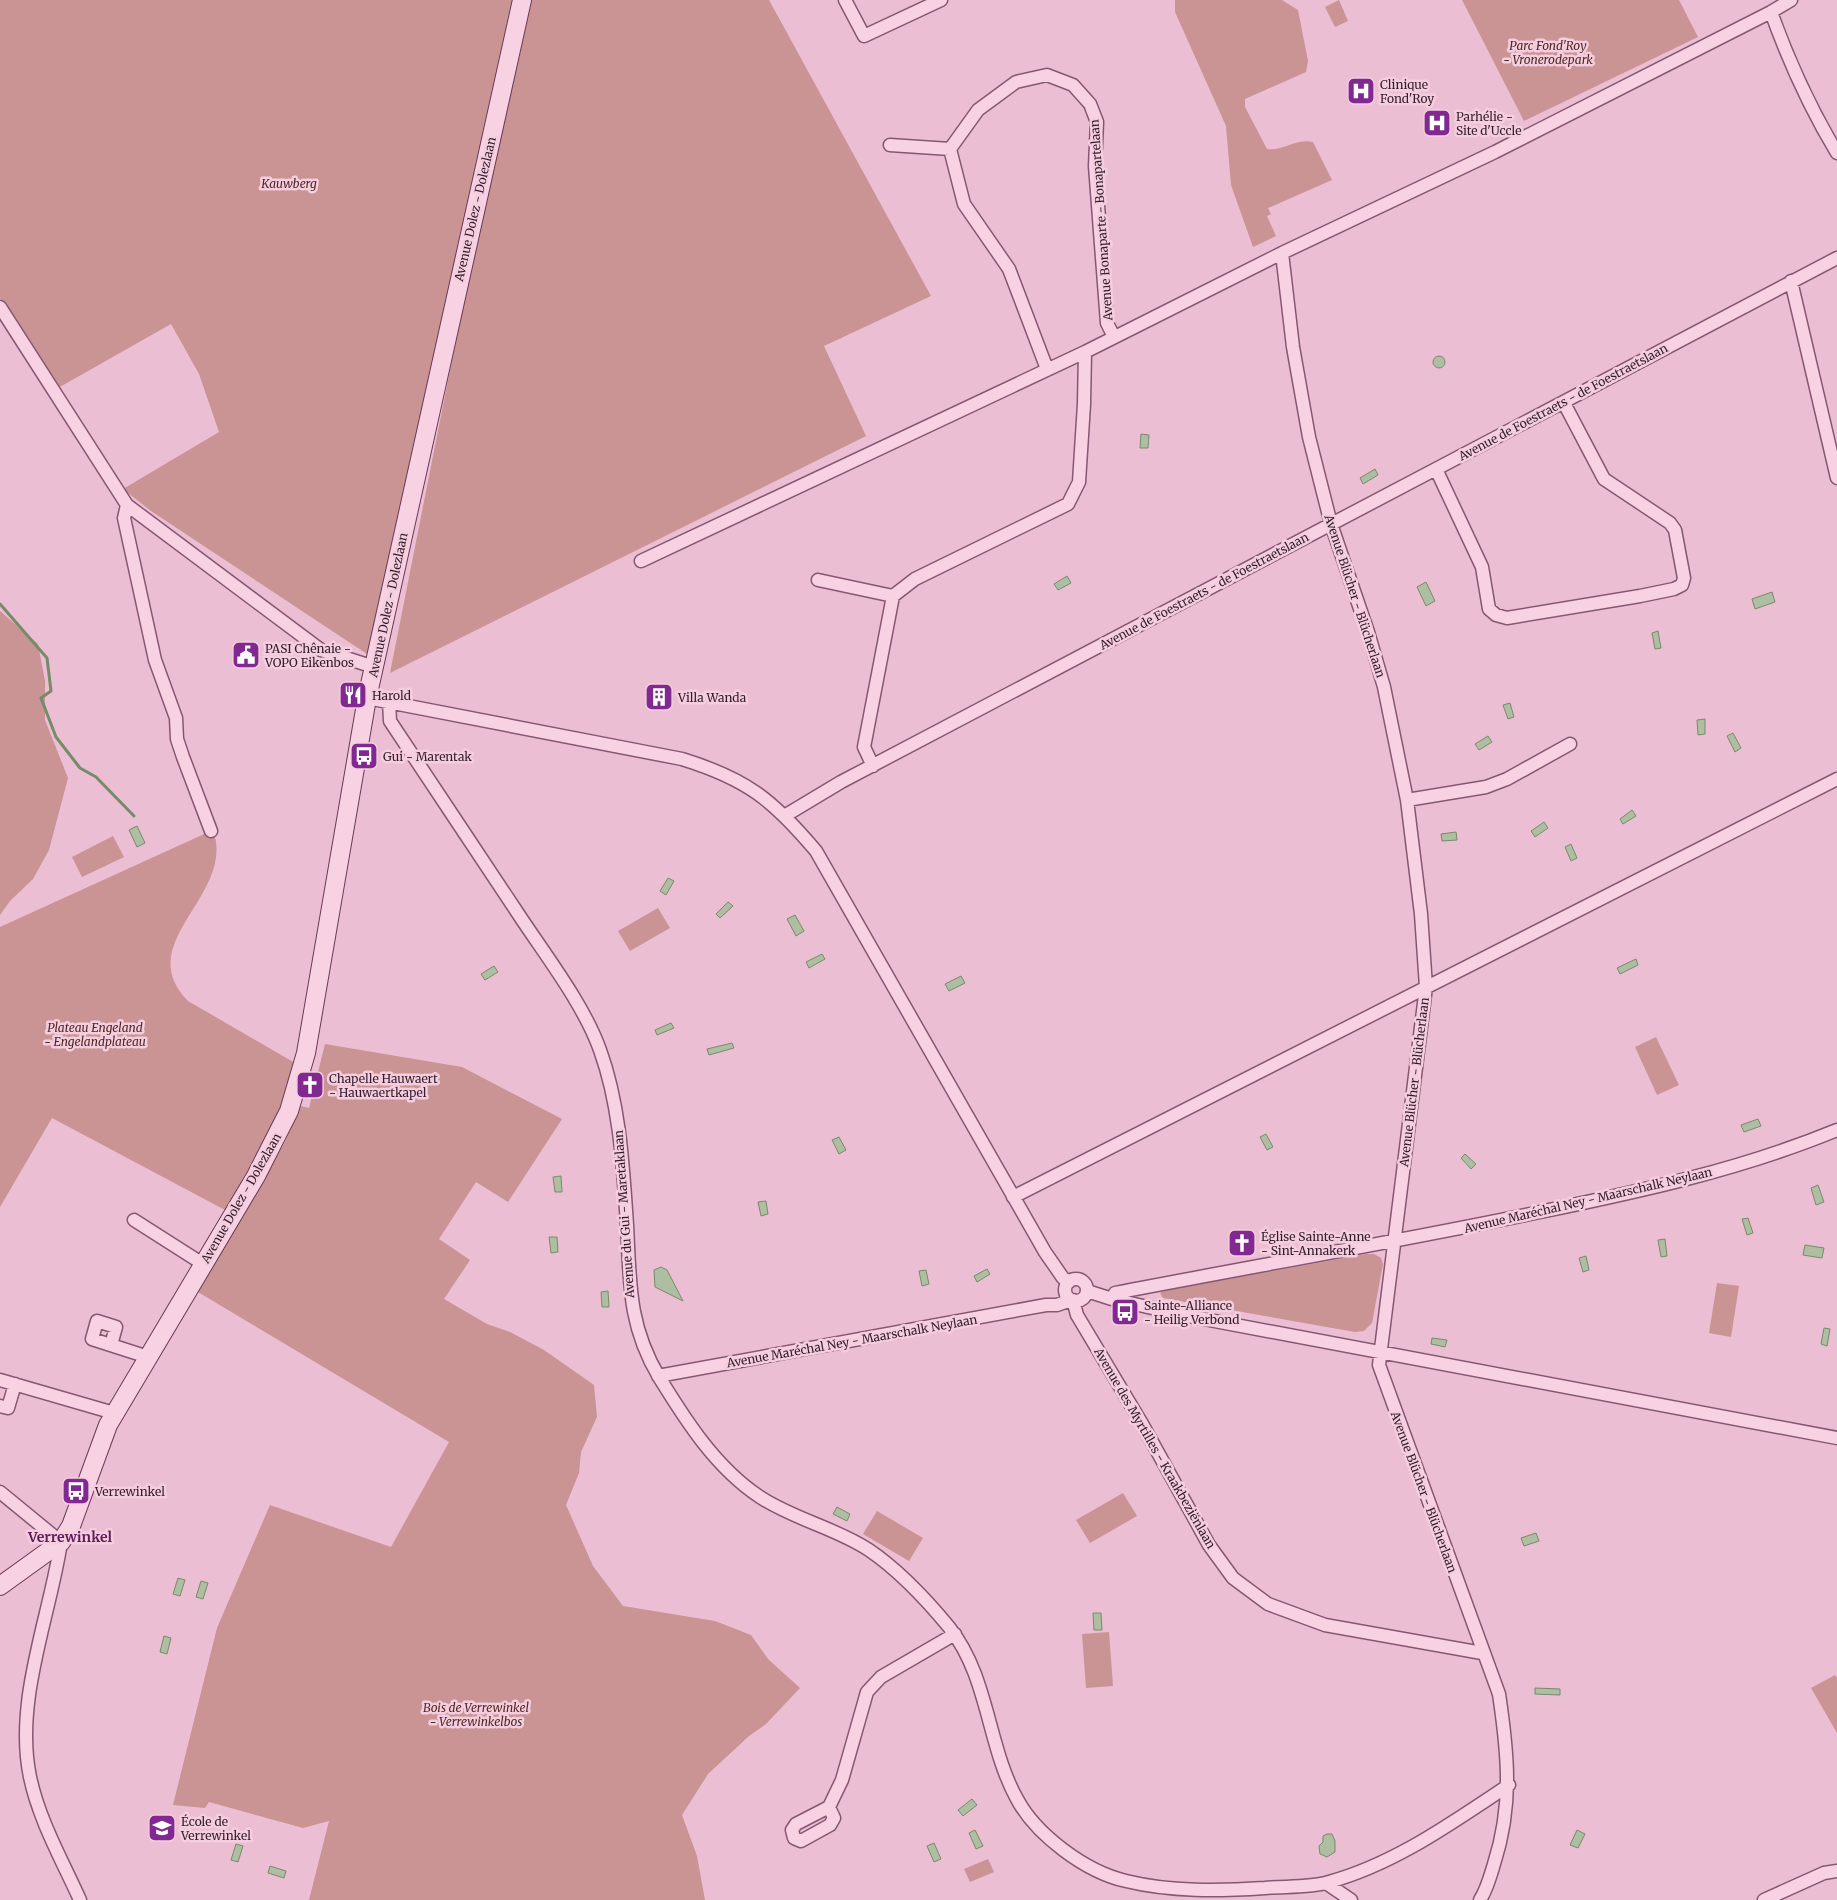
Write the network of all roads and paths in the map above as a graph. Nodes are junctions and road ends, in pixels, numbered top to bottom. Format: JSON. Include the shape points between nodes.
{"nodes":[{"id":1,"x":522,"y":0,"type":"edge"},
{"id":2,"x":845,"y":0,"type":"edge"},
{"id":3,"x":941,"y":0,"type":"edge"},
{"id":4,"x":1789,"y":0,"type":"edge"},
{"id":5,"x":1771,"y":12,"type":"junction"},
{"id":6,"x":890,"y":145,"type":"dead end"},
{"id":7,"x":950,"y":149,"type":"junction"},
{"id":8,"x":1837,"y":153,"type":"edge"},
{"id":9,"x":1282,"y":253,"type":"junction"},
{"id":10,"x":1837,"y":258,"type":"edge"},
{"id":11,"x":1791,"y":281,"type":"junction"},
{"id":12,"x":0,"y":307,"type":"edge"},
{"id":13,"x":1114,"y":337,"type":"junction"},
{"id":14,"x":1085,"y":352,"type":"junction"},
{"id":15,"x":1047,"y":369,"type":"junction"},
{"id":16,"x":1564,"y":402,"type":"junction"},
{"id":17,"x":1436,"y":469,"type":"junction"},
{"id":18,"x":1837,"y":478,"type":"edge"},
{"id":19,"x":127,"y":505,"type":"junction"},
{"id":20,"x":1331,"y":524,"type":"junction"},
{"id":21,"x":641,"y":561,"type":"dead end"},
{"id":22,"x":818,"y":580,"type":"dead end"},
{"id":23,"x":893,"y":596,"type":"junction"},
{"id":24,"x":374,"y":667,"type":"junction"},
{"id":25,"x":367,"y":698,"type":"junction"},
{"id":26,"x":389,"y":702,"type":"junction"},
{"id":27,"x":1570,"y":744,"type":"dead end"},
{"id":28,"x":873,"y":766,"type":"junction"},
{"id":29,"x":1837,"y":779,"type":"edge"},
{"id":30,"x":1407,"y":800,"type":"junction"},
{"id":31,"x":786,"y":815,"type":"junction"},
{"id":32,"x":211,"y":831,"type":"dead end"},
{"id":33,"x":1426,"y":987,"type":"junction"},
{"id":34,"x":1837,"y":1130,"type":"edge"},
{"id":35,"x":1013,"y":1197,"type":"junction"},
{"id":36,"x":134,"y":1220,"type":"dead end"},
{"id":37,"x":1394,"y":1243,"type":"junction"},
{"id":38,"x":203,"y":1264,"type":"junction"},
{"id":39,"x":1075,"y":1293,"type":"junction"},
{"id":40,"x":1112,"y":1299,"type":"junction"},
{"id":41,"x":111,"y":1345,"type":"dead end"},
{"id":42,"x":1379,"y":1352,"type":"junction"},
{"id":43,"x":148,"y":1357,"type":"junction"},
{"id":44,"x":658,"y":1376,"type":"junction"},
{"id":45,"x":0,"y":1380,"type":"edge"},
{"id":46,"x":15,"y":1384,"type":"junction"},
{"id":47,"x":0,"y":1406,"type":"edge"},
{"id":48,"x":114,"y":1413,"type":"junction"},
{"id":49,"x":1837,"y":1438,"type":"edge"},
{"id":50,"x":0,"y":1492,"type":"edge"},
{"id":51,"x":62,"y":1542,"type":"junction"},
{"id":52,"x":0,"y":1586,"type":"edge"},
{"id":53,"x":955,"y":1634,"type":"junction"},
{"id":54,"x":1482,"y":1652,"type":"junction"},
{"id":55,"x":1509,"y":1784,"type":"junction"},
{"id":56,"x":829,"y":1807,"type":"dead end"},
{"id":57,"x":1837,"y":1871,"type":"edge"},
{"id":58,"x":1326,"y":1883,"type":"junction"},
{"id":59,"x":1215,"y":1896,"type":"edge"},
{"id":60,"x":80,"y":1900,"type":"edge"},
{"id":61,"x":1351,"y":1900,"type":"edge"},
{"id":62,"x":1480,"y":1900,"type":"edge"},
{"id":63,"x":1764,"y":1900,"type":"edge"}],
"edges":[{"from":1,"to":24,"type":"street","name":"Avenue Dolez - Dolezlaan"},
{"from":2,"to":3,"type":"street","via":[[864,36]]},
{"from":4,"to":5,"type":"street"},
{"from":5,"to":8,"type":"street","via":[[1793,72]]},
{"from":5,"to":9,"type":"street","via":[[1495,152]]},
{"from":6,"to":7,"type":"street"},
{"from":7,"to":13,"type":"street","name":"Avenue Bonaparte - Bonapartelaan","via":[[978,110],[1016,82],[1047,75],[1073,84],[1090,104],[1097,122],[1096,166],[1107,323]]},
{"from":7,"to":15,"type":"street","via":[[964,204],[1009,269]]},
{"from":9,"to":13,"type":"street"},
{"from":9,"to":20,"type":"street","name":"Avenue Blücher - Blücherlaan","via":[[1300,396]]},
{"from":10,"to":11,"type":"street","name":"Avenue de Foestraets - de Foestraetslaan"},
{"from":11,"to":16,"type":"street","name":"Avenue de Foestraets - de Foestraetslaan"},
{"from":11,"to":18,"type":"street"},
{"from":12,"to":19,"type":"street"},
{"from":13,"to":14,"type":"street"},
{"from":14,"to":15,"type":"street"},
{"from":14,"to":23,"type":"street","via":[[1079,482],[1068,504],[915,580]]},
{"from":15,"to":21,"type":"street"},
{"from":16,"to":17,"type":"street","name":"Avenue de Foestraets - de Foestraetslaan"},
{"from":16,"to":17,"type":"street","via":[[1604,479],[1670,523],[1675,530],[1684,578],[1682,585],[1640,596],[1507,618],[1496,615],[1489,609],[1482,567]]},
{"from":17,"to":20,"type":"street","name":"Avenue de Foestraets - de Foestraetslaan"},
{"from":19,"to":24,"type":"street","via":[[321,650]]},
{"from":19,"to":32,"type":"street","via":[[124,518],[155,660],[176,718],[180,748]]},
{"from":20,"to":28,"type":"street","name":"Avenue de Foestraets - de Foestraetslaan"},
{"from":20,"to":30,"type":"street","name":"Avenue Blücher - Blücherlaan","via":[[1384,687]]},
{"from":22,"to":23,"type":"street"},
{"from":23,"to":28,"type":"street","via":[[864,747]]},
{"from":24,"to":25,"type":"street","name":"Avenue Dolez - Dolezlaan"},
{"from":25,"to":26,"type":"street"},
{"from":25,"to":38,"type":"street","name":"Avenue Dolez - Dolezlaan","via":[[314,1014],[296,1090],[277,1137]]},
{"from":26,"to":31,"type":"street","via":[[682,759],[712,768],[742,783]]},
{"from":26,"to":44,"type":"street","name":"Avenue du Gui - Maretaklaan","via":[[390,721],[571,993],[600,1047],[612,1088],[619,1133],[630,1296],[642,1344]]},
{"from":27,"to":30,"type":"street","via":[[1486,787]]},
{"from":28,"to":31,"type":"street","name":"Avenue de Foestraets - de Foestraetslaan"},
{"from":29,"to":33,"type":"street"},
{"from":30,"to":33,"type":"street","name":"Avenue Blücher - Blücherlaan"},
{"from":31,"to":35,"type":"street","via":[[816,851]]},
{"from":33,"to":35,"type":"street"},
{"from":33,"to":37,"type":"street","name":"Avenue Blücher - Blücherlaan"},
{"from":34,"to":37,"type":"street","name":"Avenue Maréchal Ney - Maarschalk Neylaan","via":[[1705,1175]]},
{"from":35,"to":39,"type":"street","via":[[1044,1252]]},
{"from":36,"to":38,"type":"street"},
{"from":37,"to":40,"type":"street","name":"Avenue Maréchal Ney - Maarschalk Neylaan","via":[[1124,1291],[1115,1293]]},
{"from":37,"to":42,"type":"street","name":"Avenue Blücher - Blücherlaan"},
{"from":38,"to":43,"type":"street","name":"Avenue Dolez - Dolezlaan"},
{"from":39,"to":40,"type":"street"},
{"from":39,"to":44,"type":"street","name":"Avenue Maréchal Ney - Maarschalk Neylaan","via":[[1058,1305]]},
{"from":39,"to":54,"type":"street","name":"Avenue des Myrtilles - Kraakbeziënlaan","via":[[1083,1323],[1209,1545],[1233,1578],[1268,1604],[1324,1625]]},
{"from":40,"to":42,"type":"street"},
{"from":41,"to":43,"type":"street"},
{"from":42,"to":49,"type":"street"},
{"from":42,"to":54,"type":"street","name":"Avenue Blücher - Blücherlaan","via":[[1379,1365]]},
{"from":43,"to":48,"type":"street","name":"Avenue Dolez - Dolezlaan"},
{"from":44,"to":53,"type":"street","name":"Avenue du Gui - Maretaklaan","via":[[713,1456],[761,1498],[867,1549],[919,1590]]},
{"from":45,"to":46,"type":"street"},
{"from":46,"to":47,"type":"street","via":[[8,1408]]},
{"from":46,"to":48,"type":"street"},
{"from":48,"to":51,"type":"street","name":"Avenue Dolez - Dolezlaan"},
{"from":50,"to":51,"type":"street"},
{"from":51,"to":52,"type":"street"},
{"from":51,"to":60,"type":"street","name":"Avenue Dolez - Dolezlaan","via":[[27,1715],[27,1762],[39,1807]]},
{"from":53,"to":56,"type":"street","via":[[881,1677],[867,1692],[842,1780]]},
{"from":53,"to":59,"type":"street","name":"Avenue du Gui - Maretaklaan","via":[[970,1660],[1002,1764],[1017,1800],[1038,1829],[1072,1857],[1122,1881]]},
{"from":54,"to":55,"type":"street","name":"Avenue Blücher - Blücherlaan","via":[[1498,1694]]},
{"from":55,"to":58,"type":"street","name":"Avenue du Gui - Maretaklaan","via":[[1437,1832],[1377,1864]]},
{"from":55,"to":62,"type":"street","name":"Avenue Blücher - Blücherlaan","via":[[1502,1841]]},
{"from":57,"to":63,"type":"street","via":[[1824,1873]]},
{"from":58,"to":59,"type":"street","name":"Avenue du Gui - Maretaklaan"},
{"from":58,"to":61,"type":"street"}]}
